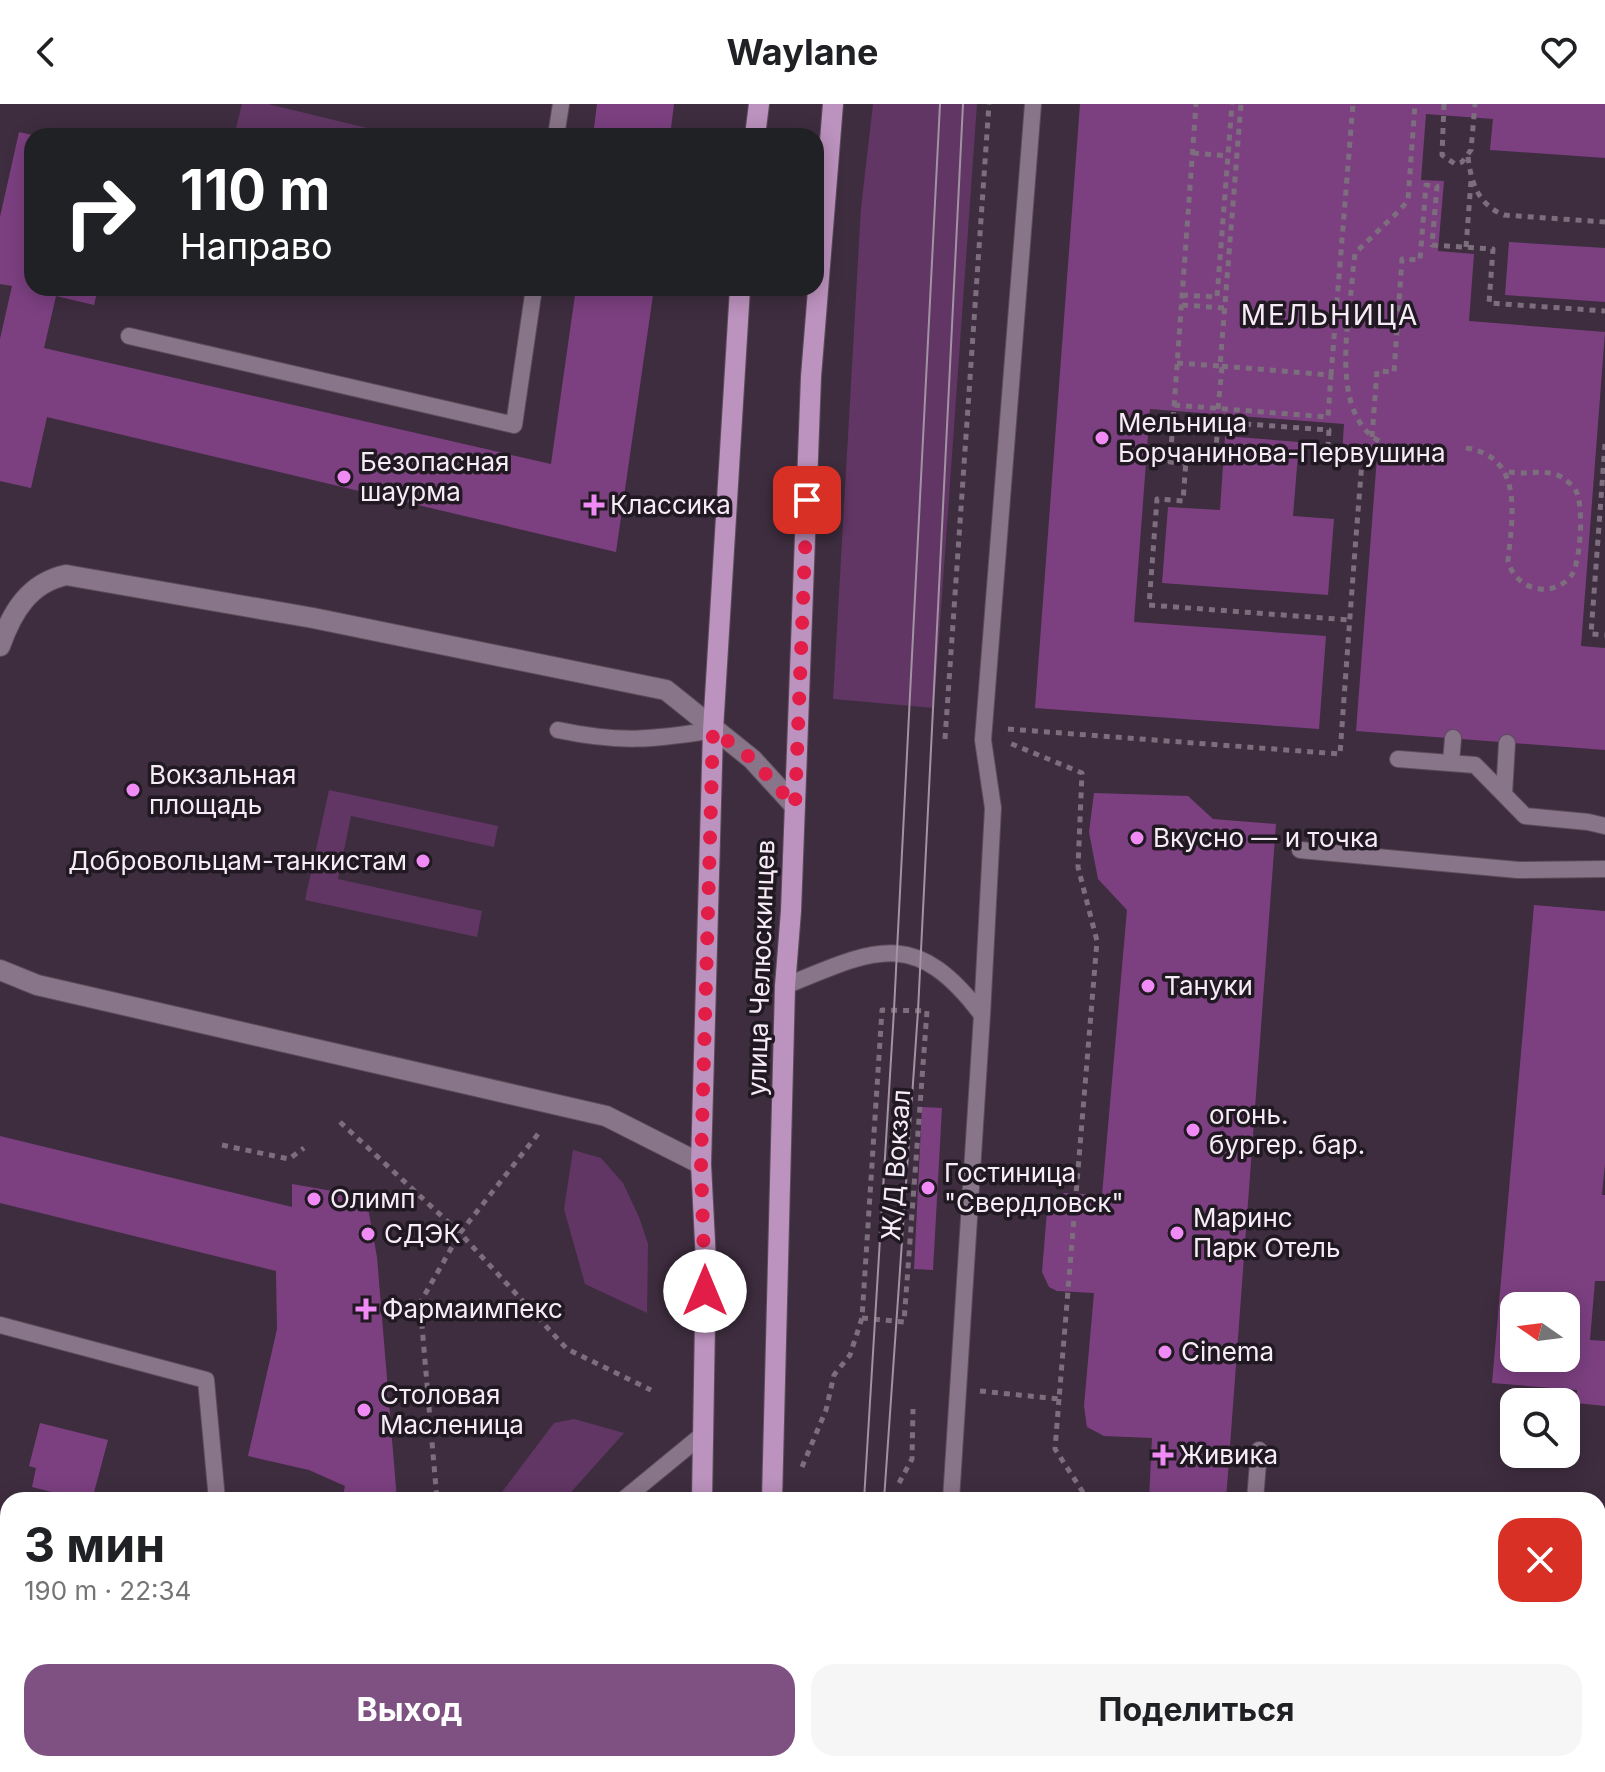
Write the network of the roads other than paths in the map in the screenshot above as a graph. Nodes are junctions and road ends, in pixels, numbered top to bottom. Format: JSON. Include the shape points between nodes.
{"nodes":[{"id":1,"x":561,"y":104,"type":"edge"},
{"id":2,"x":759,"y":104,"type":"edge"},
{"id":3,"x":833,"y":104,"type":"edge"},
{"id":4,"x":1033,"y":104,"type":"edge"},
{"id":5,"x":557,"y":128,"type":"edge"},
{"id":6,"x":756,"y":128,"type":"edge"},
{"id":7,"x":824,"y":216,"type":"edge"},
{"id":8,"x":533,"y":296,"type":"edge"},
{"id":9,"x":740,"y":296,"type":"edge"},
{"id":10,"x":818,"y":296,"type":"edge"},
{"id":11,"x":129,"y":336,"type":"dead end"},
{"id":12,"x":0,"y":646,"type":"edge"},
{"id":13,"x":558,"y":730,"type":"dead end"},
{"id":14,"x":713,"y":730,"type":"junction"},
{"id":15,"x":1453,"y":738,"type":"dead end"},
{"id":16,"x":1507,"y":743,"type":"dead end"},
{"id":17,"x":1398,"y":759,"type":"dead end"},
{"id":18,"x":1451,"y":763,"type":"junction"},
{"id":19,"x":1504,"y":794,"type":"junction"},
{"id":20,"x":795,"y":806,"type":"junction"},
{"id":21,"x":1605,"y":826,"type":"edge"},
{"id":22,"x":1300,"y":850,"type":"dead end"},
{"id":23,"x":1605,"y":869,"type":"edge"},
{"id":24,"x":0,"y":970,"type":"edge"},
{"id":25,"x":785,"y":986,"type":"junction"},
{"id":26,"x":982,"y":1015,"type":"junction"},
{"id":27,"x":701,"y":1164,"type":"junction"},
{"id":28,"x":0,"y":1325,"type":"edge"},
{"id":29,"x":702,"y":1435,"type":"junction"},
{"id":30,"x":1259,"y":1450,"type":"dead end"},
{"id":31,"x":216,"y":1492,"type":"edge"},
{"id":32,"x":633,"y":1492,"type":"edge"},
{"id":33,"x":702,"y":1492,"type":"edge"},
{"id":34,"x":772,"y":1492,"type":"edge"},
{"id":35,"x":952,"y":1492,"type":"edge"},
{"id":36,"x":1256,"y":1492,"type":"edge"}],
"edges":[{"from":1,"to":5,"type":"lane"},
{"from":2,"to":6,"type":"main road"},
{"from":3,"to":7,"type":"main road","name":"улица Челюскинцев"},
{"from":4,"to":26,"type":"lane","via":[[983,740],[993,808]]},
{"from":8,"to":11,"type":"lane","via":[[514,425]]},
{"from":9,"to":14,"type":"main road","name":"улица Челюскинцев"},
{"from":10,"to":20,"type":"main road","name":"улица Челюскинцев"},
{"from":12,"to":14,"type":"street","via":[[7,624],[37,587],[51,578],[81,576],[666,690]]},
{"from":13,"to":14,"type":"lane","via":[[600,739],[654,740]]},
{"from":14,"to":20,"type":"street","via":[[752,759]]},
{"from":14,"to":27,"type":"main road","name":"улица Челюскинцев"},
{"from":15,"to":18,"type":"lane"},
{"from":16,"to":19,"type":"lane"},
{"from":17,"to":18,"type":"lane"},
{"from":18,"to":19,"type":"lane","via":[[1475,765]]},
{"from":19,"to":21,"type":"lane","via":[[1525,816]]},
{"from":20,"to":25,"type":"main road","name":"улица Челюскинцев"},
{"from":22,"to":23,"type":"lane","via":[[1518,870]]},
{"from":24,"to":27,"type":"street","via":[[52,988],[606,1116]]},
{"from":25,"to":26,"type":"lane","via":[[864,955],[919,957],[960,986]]},
{"from":25,"to":34,"type":"main road","name":"улица Челюскинцев"},
{"from":26,"to":35,"type":"lane"},
{"from":27,"to":29,"type":"main road","name":"улица Челюскинцев","via":[[706,1262]]},
{"from":28,"to":31,"type":"lane","via":[[206,1380]]},
{"from":29,"to":32,"type":"lane"},
{"from":29,"to":33,"type":"main road","name":"улица Челюскинцев"},
{"from":30,"to":36,"type":"lane"}]}
